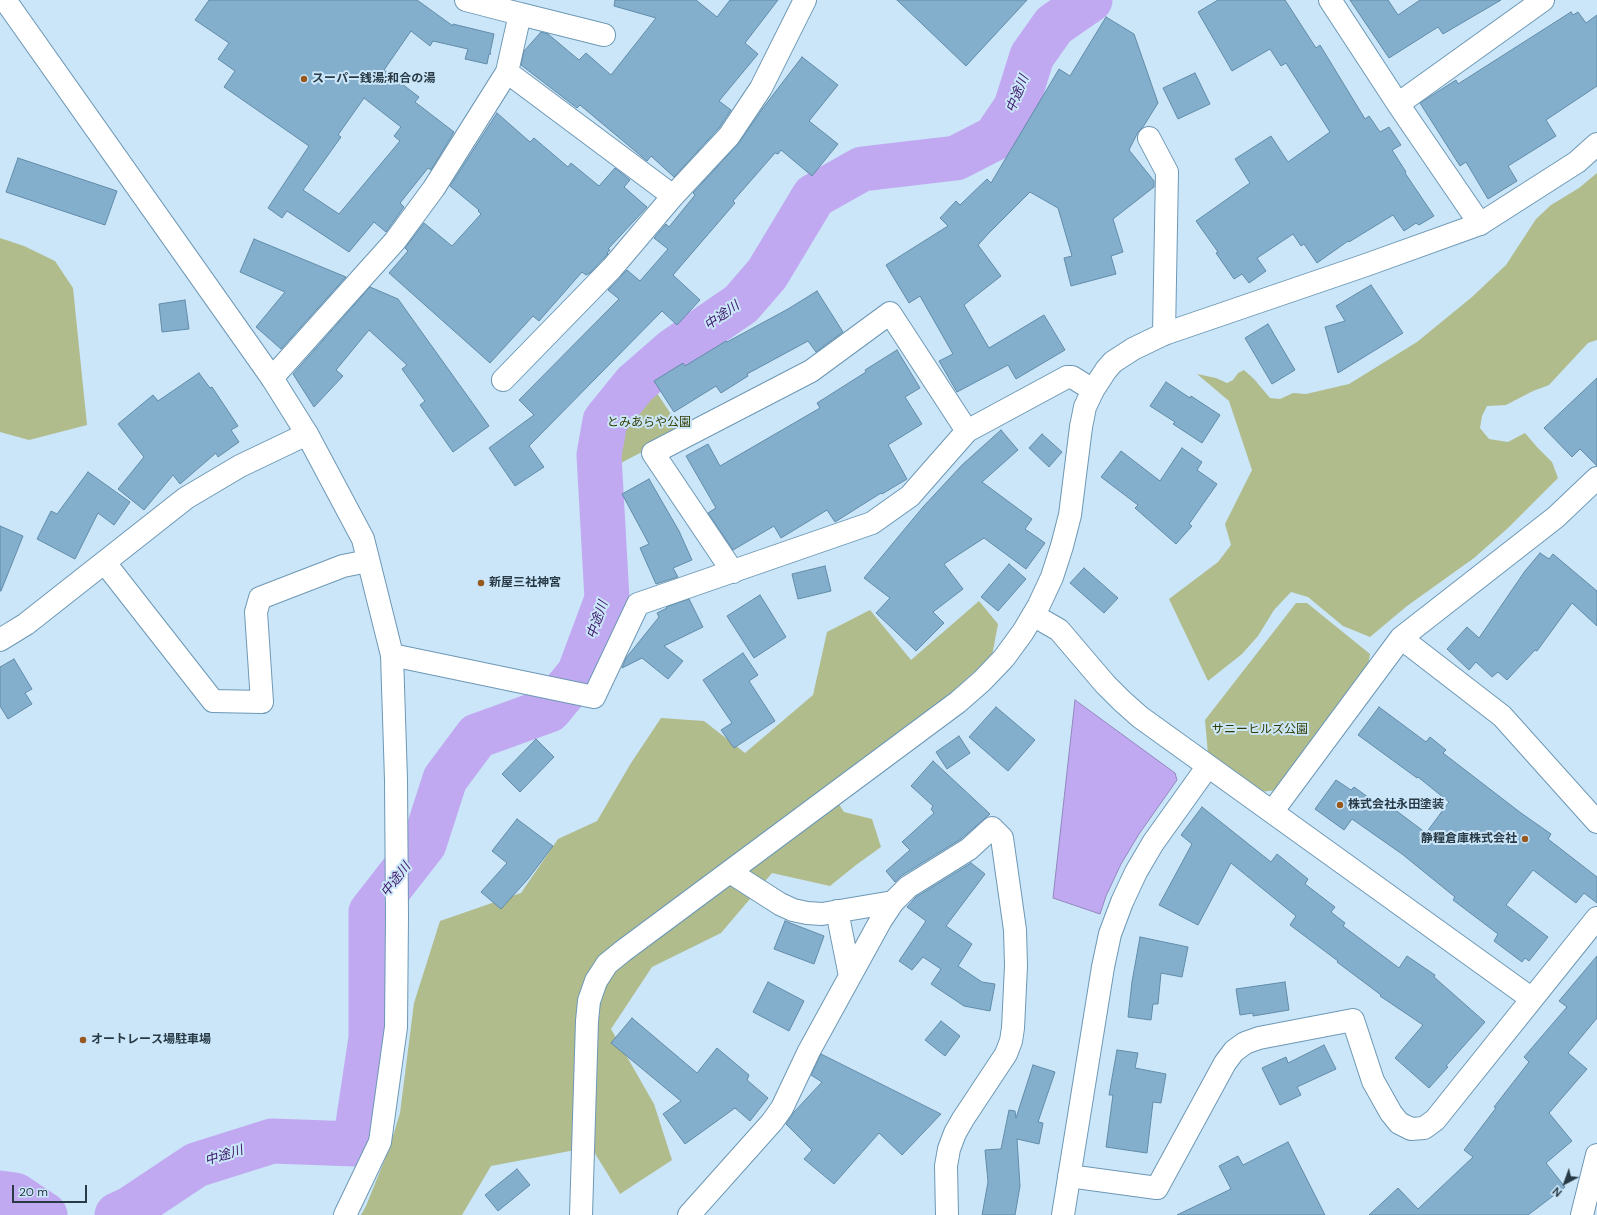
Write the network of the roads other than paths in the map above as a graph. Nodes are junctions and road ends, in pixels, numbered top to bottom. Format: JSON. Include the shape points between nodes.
{"nodes":[{"id":1,"x":6,"y":0,"type":"edge"},
{"id":2,"x":466,"y":0,"type":"edge"},
{"id":3,"x":805,"y":0,"type":"edge"},
{"id":4,"x":1330,"y":0,"type":"edge"},
{"id":5,"x":1543,"y":0,"type":"edge"},
{"id":6,"x":520,"y":14,"type":"junction"},
{"id":7,"x":604,"y":35,"type":"dead end"},
{"id":8,"x":507,"y":72,"type":"junction"},
{"id":9,"x":1398,"y":104,"type":"junction"},
{"id":10,"x":1149,"y":138,"type":"dead end"},
{"id":11,"x":1597,"y":144,"type":"edge"},
{"id":12,"x":673,"y":196,"type":"junction"},
{"id":13,"x":1480,"y":224,"type":"junction"},
{"id":14,"x":1164,"y":334,"type":"junction"},
{"id":15,"x":272,"y":378,"type":"junction"},
{"id":16,"x":503,"y":380,"type":"dead end"},
{"id":17,"x":1093,"y":390,"type":"junction"},
{"id":18,"x":967,"y":432,"type":"junction"},
{"id":19,"x":307,"y":434,"type":"junction"},
{"id":20,"x":1597,"y":478,"type":"edge"},
{"id":21,"x":368,"y":561,"type":"junction"},
{"id":22,"x":105,"y":563,"type":"junction"},
{"id":23,"x":733,"y":572,"type":"junction"},
{"id":24,"x":1033,"y":614,"type":"junction"},
{"id":25,"x":1401,"y":638,"type":"junction"},
{"id":26,"x":0,"y":640,"type":"edge"},
{"id":27,"x":392,"y":655,"type":"junction"},
{"id":28,"x":1208,"y":766,"type":"junction"},
{"id":29,"x":1272,"y":812,"type":"junction"},
{"id":30,"x":1597,"y":822,"type":"edge"},
{"id":31,"x":730,"y":872,"type":"junction"},
{"id":32,"x":893,"y":902,"type":"junction"},
{"id":33,"x":837,"y":911,"type":"junction"},
{"id":34,"x":1597,"y":918,"type":"edge"},
{"id":35,"x":850,"y":976,"type":"junction"},
{"id":36,"x":1532,"y":999,"type":"junction"},
{"id":37,"x":1597,"y":1155,"type":"edge"},
{"id":38,"x":1070,"y":1176,"type":"junction"},
{"id":39,"x":346,"y":1215,"type":"edge"},
{"id":40,"x":581,"y":1215,"type":"edge"},
{"id":41,"x":689,"y":1215,"type":"edge"},
{"id":42,"x":947,"y":1215,"type":"edge"},
{"id":43,"x":1063,"y":1215,"type":"edge"},
{"id":44,"x":1582,"y":1215,"type":"edge"}],
"edges":[{"from":1,"to":15,"type":"street"},
{"from":2,"to":6,"type":"street"},
{"from":3,"to":12,"type":"street","via":[[761,88],[729,136]]},
{"from":4,"to":9,"type":"street"},
{"from":5,"to":9,"type":"street"},
{"from":6,"to":7,"type":"street"},
{"from":6,"to":8,"type":"street"},
{"from":8,"to":12,"type":"street"},
{"from":8,"to":15,"type":"street","via":[[434,188],[395,241]]},
{"from":9,"to":13,"type":"street"},
{"from":10,"to":14,"type":"street","via":[[1167,172]]},
{"from":11,"to":13,"type":"street","via":[[1577,162]]},
{"from":12,"to":16,"type":"street","via":[[612,268]]},
{"from":13,"to":14,"type":"street"},
{"from":14,"to":17,"type":"street","via":[[1120,357],[1106,370]]},
{"from":15,"to":19,"type":"street"},
{"from":17,"to":18,"type":"street","via":[[1072,377],[1067,377]]},
{"from":17,"to":24,"type":"street","via":[[1085,407],[1081,427],[1070,516],[1062,546],[1052,577]]},
{"from":18,"to":23,"type":"street","via":[[910,496],[872,523]]},
{"from":18,"to":23,"type":"street","via":[[890,312],[811,371],[654,453]]},
{"from":19,"to":21,"type":"street","via":[[363,539]]},
{"from":19,"to":22,"type":"street","via":[[240,466],[186,498]]},
{"from":20,"to":25,"type":"street","via":[[1556,517]]},
{"from":21,"to":22,"type":"street","via":[[343,566],[260,598],[256,612],[262,702],[212,701]]},
{"from":21,"to":27,"type":"street"},
{"from":22,"to":26,"type":"street","via":[[26,624]]},
{"from":23,"to":27,"type":"street","via":[[638,604],[594,697]]},
{"from":24,"to":28,"type":"street","via":[[1059,630],[1105,684],[1140,717]]},
{"from":24,"to":31,"type":"street","via":[[1004,658],[958,702]]},
{"from":25,"to":29,"type":"street"},
{"from":25,"to":30,"type":"street","via":[[1502,716]]},
{"from":27,"to":39,"type":"street","via":[[397,888],[396,1027],[380,1142]]},
{"from":28,"to":29,"type":"street"},
{"from":28,"to":38,"type":"street","via":[[1136,872],[1110,934]]},
{"from":29,"to":36,"type":"street"},
{"from":31,"to":33,"type":"street","via":[[793,910],[822,914]]},
{"from":31,"to":40,"type":"street","via":[[623,951],[608,964],[596,981],[589,1001],[587,1021]]},
{"from":32,"to":33,"type":"street"},
{"from":32,"to":35,"type":"street"},
{"from":32,"to":42,"type":"street","via":[[908,887],[969,849],[992,828],[1002,838],[1016,948],[1013,1028],[1006,1054],[961,1124],[949,1149],[946,1166]]},
{"from":33,"to":35,"type":"street"},
{"from":34,"to":36,"type":"street"},
{"from":35,"to":41,"type":"street","via":[[782,1108]]},
{"from":36,"to":38,"type":"street","via":[[1435,1120],[1424,1128],[1411,1129],[1399,1124],[1391,1113],[1373,1081],[1353,1020],[1259,1038],[1245,1043],[1234,1051],[1157,1188]]},
{"from":37,"to":44,"type":"street"},
{"from":38,"to":43,"type":"street"}]}
